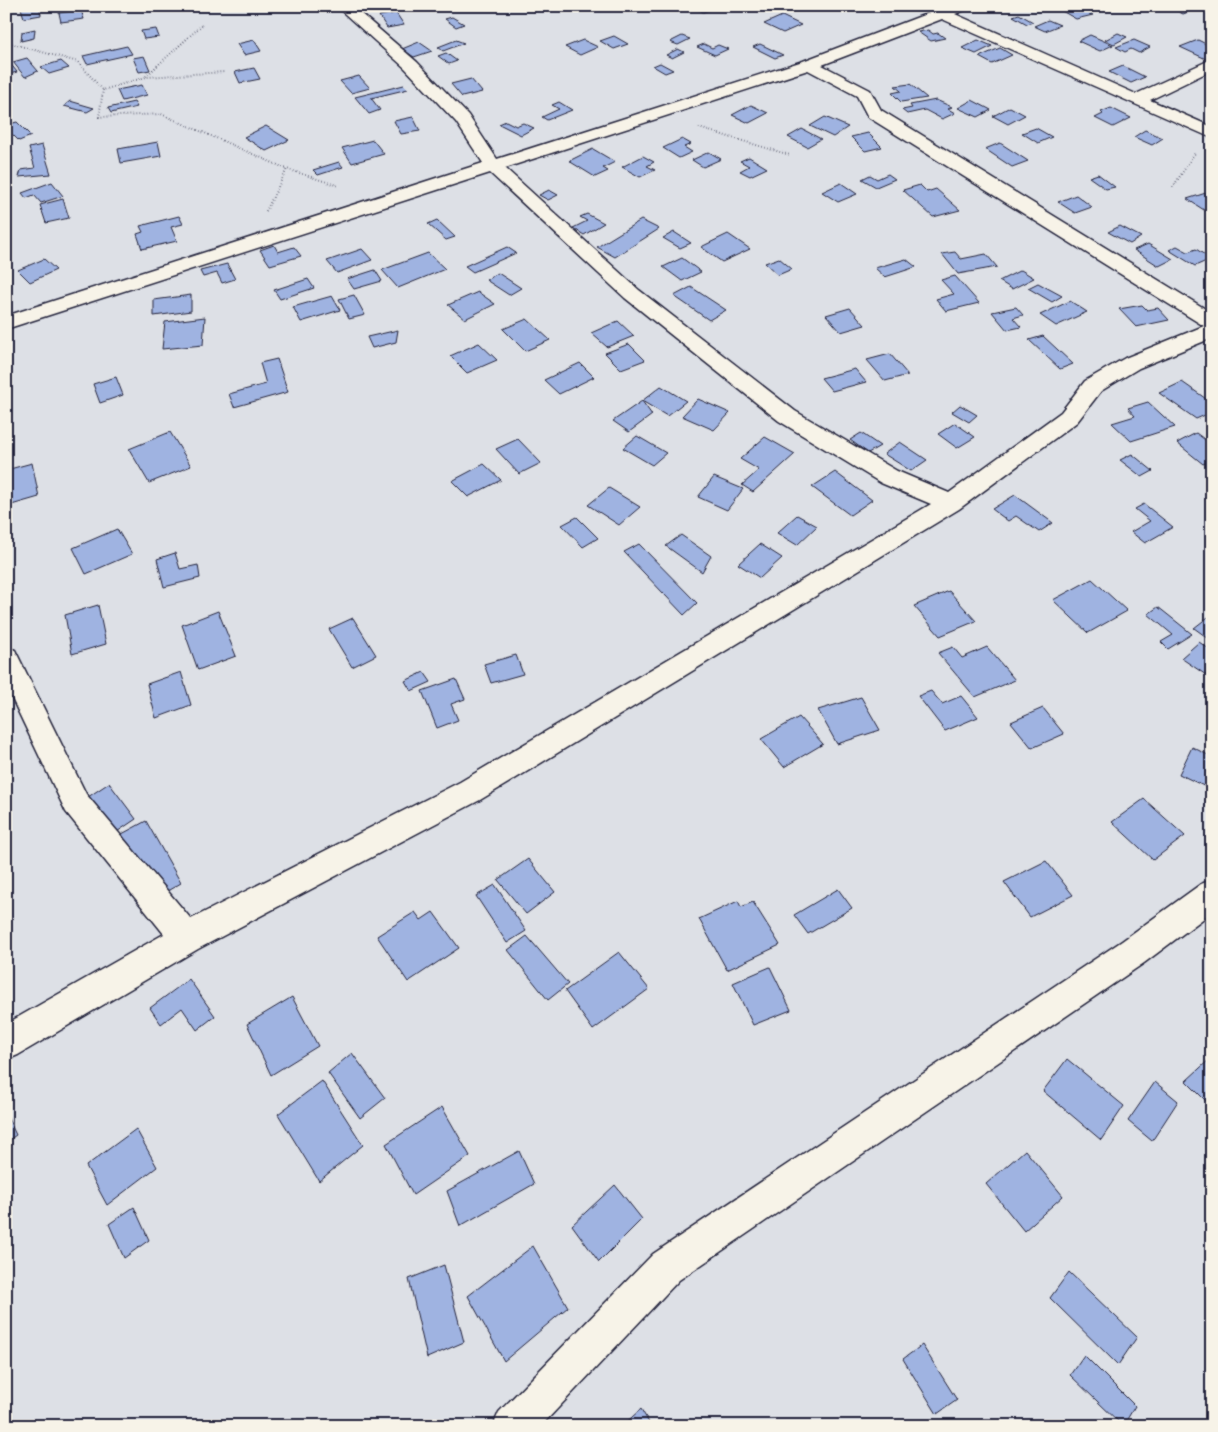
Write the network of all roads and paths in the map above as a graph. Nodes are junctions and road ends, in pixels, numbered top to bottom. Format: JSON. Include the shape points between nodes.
{"nodes":[{"id":1,"x":343,"y":6,"type":"edge"},
{"id":2,"x":962,"y":6,"type":"edge"},
{"id":3,"x":934,"y":10,"type":"edge"},
{"id":4,"x":202,"y":26,"type":"dead end"},
{"id":5,"x":6,"y":42,"type":"edge"},
{"id":6,"x":809,"y":64,"type":"junction"},
{"id":7,"x":1212,"y":64,"type":"edge"},
{"id":8,"x":224,"y":72,"type":"dead end"},
{"id":9,"x":146,"y":77,"type":"junction"},
{"id":10,"x":103,"y":90,"type":"junction"},
{"id":11,"x":1136,"y":100,"type":"junction"},
{"id":12,"x":653,"y":115,"type":"junction"},
{"id":13,"x":1212,"y":133,"type":"edge"},
{"id":14,"x":790,"y":155,"type":"dead end"},
{"id":15,"x":493,"y":166,"type":"junction"},
{"id":16,"x":287,"y":169,"type":"junction"},
{"id":17,"x":384,"y":201,"type":"junction"},
{"id":18,"x":249,"y":245,"type":"junction"},
{"id":19,"x":1212,"y":322,"type":"edge"},
{"id":20,"x":6,"y":323,"type":"edge"},
{"id":21,"x":1212,"y":330,"type":"edge"},
{"id":22,"x":950,"y":503,"type":"junction"},
{"id":23,"x":6,"y":658,"type":"edge"},
{"id":24,"x":1212,"y":894,"type":"edge"},
{"id":25,"x":187,"y":938,"type":"junction"},
{"id":26,"x":6,"y":1043,"type":"edge"},
{"id":27,"x":513,"y":1426,"type":"edge"}],
"edges":[{"from":1,"to":15,"type":"street","via":[[411,65],[443,98],[462,119]]},
{"from":2,"to":3,"type":"street"},
{"from":3,"to":6,"type":"street"},
{"from":3,"to":11,"type":"street"},
{"from":4,"to":9,"type":"path"},
{"from":5,"to":10,"type":"path","via":[[78,62]]},
{"from":6,"to":12,"type":"street"},
{"from":6,"to":19,"type":"street","via":[[864,94],[874,113]]},
{"from":7,"to":11,"type":"street"},
{"from":8,"to":9,"type":"path"},
{"from":9,"to":10,"type":"path"},
{"from":10,"to":16,"type":"path","via":[[99,117],[161,114]]},
{"from":11,"to":13,"type":"street"},
{"from":12,"to":14,"type":"path"},
{"from":12,"to":15,"type":"street"},
{"from":15,"to":17,"type":"street"},
{"from":15,"to":22,"type":"street","via":[[632,294],[787,416],[889,477]]},
{"from":16,"to":17,"type":"path"},
{"from":16,"to":18,"type":"path"},
{"from":17,"to":18,"type":"street"},
{"from":18,"to":20,"type":"street"},
{"from":21,"to":22,"type":"street","via":[[1132,363],[1093,386],[1069,417]]},
{"from":22,"to":25,"type":"street","via":[[470,791]]},
{"from":23,"to":25,"type":"street","via":[[76,803]]},
{"from":24,"to":27,"type":"street","via":[[1133,952],[666,1267]]},
{"from":25,"to":26,"type":"street"}]}
